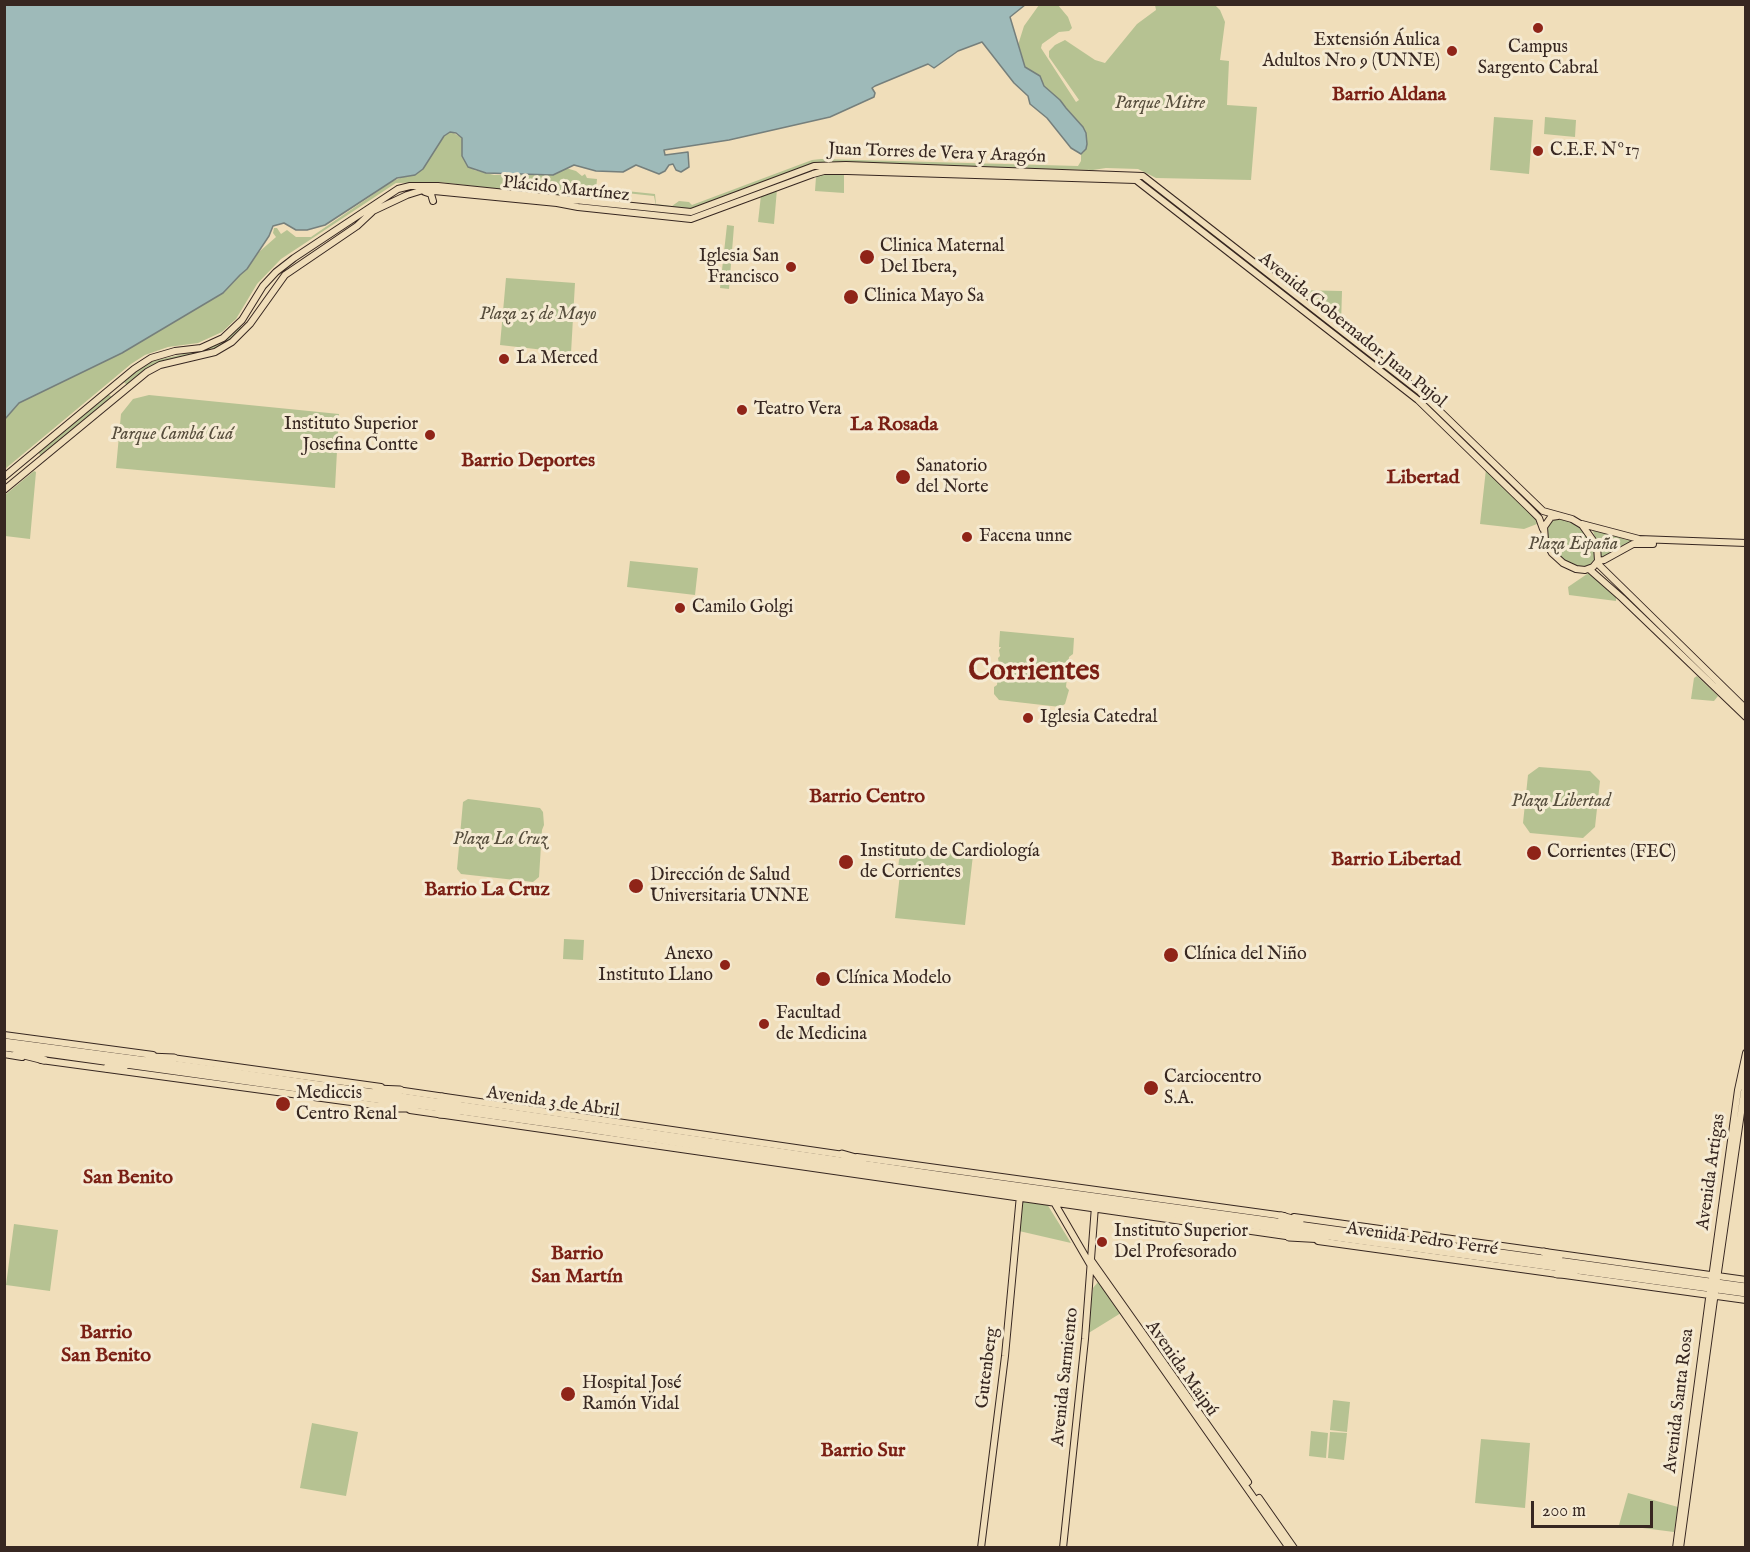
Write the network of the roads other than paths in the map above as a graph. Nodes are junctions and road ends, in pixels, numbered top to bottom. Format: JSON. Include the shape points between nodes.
{"nodes":[{"id":1,"x":1119,"y":176,"type":"junction"},
{"id":2,"x":434,"y":188,"type":"junction"},
{"id":3,"x":396,"y":190,"type":"junction"},
{"id":4,"x":415,"y":192,"type":"junction"},
{"id":5,"x":402,"y":197,"type":"junction"},
{"id":6,"x":433,"y":201,"type":"dead end"},
{"id":7,"x":377,"y":205,"type":"junction"},
{"id":8,"x":693,"y":216,"type":"joint"},
{"id":9,"x":300,"y":254,"type":"junction"},
{"id":10,"x":305,"y":260,"type":"junction"},
{"id":11,"x":1342,"y":334,"type":"dead end"},
{"id":12,"x":1353,"y":339,"type":"junction"},
{"id":13,"x":4,"y":477,"type":"edge"},
{"id":14,"x":4,"y":490,"type":"edge"},
{"id":15,"x":1558,"y":516,"type":"junction"},
{"id":16,"x":1579,"y":523,"type":"junction"},
{"id":17,"x":1544,"y":533,"type":"junction"},
{"id":18,"x":1746,"y":545,"type":"edge"},
{"id":19,"x":1598,"y":562,"type":"junction"},
{"id":20,"x":1589,"y":569,"type":"junction"},
{"id":21,"x":1746,"y":709,"type":"edge"},
{"id":22,"x":1746,"y":717,"type":"edge"},
{"id":23,"x":4,"y":1038,"type":"edge"},
{"id":24,"x":4,"y":1051,"type":"edge"},
{"id":25,"x":1746,"y":1053,"type":"edge"},
{"id":26,"x":99,"y":1054,"type":"junction"},
{"id":27,"x":174,"y":1058,"type":"junction"},
{"id":28,"x":44,"y":1060,"type":"joint"},
{"id":29,"x":107,"y":1068,"type":"junction"},
{"id":30,"x":174,"y":1070,"type":"junction"},
{"id":31,"x":1746,"y":1078,"type":"edge"},
{"id":32,"x":326,"y":1089,"type":"junction"},
{"id":33,"x":400,"y":1090,"type":"junction"},
{"id":34,"x":442,"y":1096,"type":"junction"},
{"id":35,"x":398,"y":1108,"type":"junction"},
{"id":36,"x":438,"y":1111,"type":"junction"},
{"id":37,"x":503,"y":1114,"type":"junction"},
{"id":38,"x":842,"y":1154,"type":"junction"},
{"id":39,"x":873,"y":1165,"type":"junction"},
{"id":40,"x":917,"y":1177,"type":"junction"},
{"id":41,"x":876,"y":1178,"type":"junction"},
{"id":42,"x":1021,"y":1189,"type":"junction"},
{"id":43,"x":1096,"y":1199,"type":"junction"},
{"id":44,"x":1055,"y":1204,"type":"junction"},
{"id":45,"x":1281,"y":1216,"type":"junction"},
{"id":46,"x":1064,"y":1219,"type":"junction"},
{"id":47,"x":1332,"y":1229,"type":"junction"},
{"id":48,"x":1289,"y":1237,"type":"junction"},
{"id":49,"x":1093,"y":1239,"type":"junction"},
{"id":50,"x":1364,"y":1241,"type":"junction"},
{"id":51,"x":1544,"y":1252,"type":"junction"},
{"id":52,"x":1091,"y":1263,"type":"junction"},
{"id":53,"x":1557,"y":1274,"type":"junction"},
{"id":54,"x":1625,"y":1274,"type":"junction"},
{"id":55,"x":1746,"y":1280,"type":"edge"},
{"id":56,"x":1714,"y":1285,"type":"junction"},
{"id":57,"x":1746,"y":1287,"type":"edge"},
{"id":58,"x":1746,"y":1293,"type":"edge"},
{"id":59,"x":1746,"y":1300,"type":"edge"},
{"id":60,"x":981,"y":1548,"type":"edge"},
{"id":61,"x":1063,"y":1548,"type":"edge"},
{"id":62,"x":1289,"y":1548,"type":"edge"},
{"id":63,"x":1294,"y":1548,"type":"edge"},
{"id":64,"x":1678,"y":1548,"type":"edge"}],
"edges":[{"from":1,"to":8,"type":"main road","name":"Juan Torres de Vera y Aragón","via":[[821,165]]},
{"from":1,"to":12,"type":"main road","name":"Avenida Gobernador Juan Pujol","via":[[1139,174],[1147,178]]},
{"from":1,"to":17,"type":"main road","name":"Avenida Gobernador Juan Pujol","via":[[1140,182],[1418,400],[1539,518]]},
{"from":2,"to":3,"type":"main road","via":[[410,186]]},
{"from":2,"to":4,"type":"main road"},
{"from":2,"to":8,"type":"main road","name":"Plácido Martínez"},
{"from":3,"to":5,"type":"main road","via":[[403,190]]},
{"from":3,"to":7,"type":"main road"},
{"from":4,"to":5,"type":"main road"},
{"from":4,"to":6,"type":"main road","via":[[427,192]]},
{"from":5,"to":7,"type":"main road"},
{"from":7,"to":9,"type":"main road"},
{"from":7,"to":10,"type":"main road","via":[[357,225]]},
{"from":9,"to":10,"type":"main road"},
{"from":9,"to":13,"type":"main road","via":[[263,286],[242,320],[227,335],[208,345],[151,358]]},
{"from":10,"to":14,"type":"main road","via":[[285,275],[232,342],[215,352],[160,365],[147,372]]},
{"from":11,"to":12,"type":"main road","name":"Avenida Gobernador Juan Pujol"},
{"from":12,"to":15,"type":"main road","name":"Avenida Gobernador Juan Pujol","via":[[1420,392],[1543,511]]},
{"from":15,"to":16,"type":"main road"},
{"from":15,"to":17,"type":"main road","via":[[1551,517]]},
{"from":16,"to":18,"type":"main road","via":[[1639,539]]},
{"from":16,"to":19,"type":"main road","via":[[1597,546]]},
{"from":17,"to":20,"type":"main road","via":[[1548,546],[1563,563]]},
{"from":18,"to":19,"type":"main road","via":[[1640,543]]},
{"from":19,"to":20,"type":"main road"},
{"from":19,"to":21,"type":"main road"},
{"from":20,"to":22,"type":"main road"},
{"from":23,"to":26,"type":"highway","name":"Avenida 3 de Abril"},
{"from":23,"to":27,"type":"main road","name":"Avenida 3 de Abril"},
{"from":24,"to":28,"type":"highway"},
{"from":24,"to":30,"type":"highway","name":"Avenida 3 de Abril"},
{"from":25,"to":56,"type":"main road","name":"Avenida Artigas"},
{"from":26,"to":27,"type":"highway"},
{"from":26,"to":32,"type":"highway","name":"Avenida 3 de Abril"},
{"from":27,"to":33,"type":"main road","name":"Avenida 3 de Abril"},
{"from":28,"to":29,"type":"main road"},
{"from":29,"to":30,"type":"highway"},
{"from":29,"to":35,"type":"main road"},
{"from":30,"to":32,"type":"highway","name":"Avenida 3 de Abril"},
{"from":31,"to":56,"type":"main road","name":"Avenida Artigas"},
{"from":32,"to":33,"type":"highway"},
{"from":32,"to":35,"type":"highway"},
{"from":32,"to":36,"type":"highway","name":"Avenida 3 de Abril"},
{"from":32,"to":37,"type":"highway","name":"Avenida 3 de Abril"},
{"from":33,"to":34,"type":"main road","name":"Avenida 3 de Abril"},
{"from":34,"to":37,"type":"highway"},
{"from":34,"to":38,"type":"main road","name":"Avenida 3 de Abril"},
{"from":35,"to":36,"type":"highway"},
{"from":36,"to":37,"type":"highway"},
{"from":36,"to":41,"type":"main road","name":"Avenida 3 de Abril"},
{"from":37,"to":39,"type":"highway","name":"Avenida 3 de Abril"},
{"from":37,"to":40,"type":"highway","name":"Avenida 3 de Abril"},
{"from":38,"to":39,"type":"highway"},
{"from":38,"to":42,"type":"main road","name":"Avenida 3 de Abril"},
{"from":39,"to":42,"type":"highway","name":"Avenida 3 de Abril"},
{"from":40,"to":41,"type":"highway"},
{"from":40,"to":42,"type":"highway","name":"Avenida 3 de Abril"},
{"from":41,"to":42,"type":"main road","name":"Avenida 3 de Abril"},
{"from":42,"to":43,"type":"highway","name":"Avenida 3 de Abril"},
{"from":42,"to":43,"type":"main road","via":[[1058,1185]]},
{"from":42,"to":44,"type":"main road","name":"Avenida 3 de Abril"},
{"from":42,"to":60,"type":"main road","name":"Gutenberg"},
{"from":43,"to":44,"type":"main road","name":"Avenida 3 de Abril"},
{"from":43,"to":45,"type":"main road","name":"Avenida Pedro Ferré"},
{"from":43,"to":47,"type":"highway","name":"Avenida Pedro Ferré"},
{"from":43,"to":48,"type":"main road","name":"Avenida Pedro Ferré"},
{"from":43,"to":49,"type":"main road","name":"Avenida Sarmiento"},
{"from":43,"to":50,"type":"highway","name":"Avenida Pedro Ferré"},
{"from":44,"to":46,"type":"main road","name":"Avenida Maipú"},
{"from":45,"to":47,"type":"highway"},
{"from":45,"to":51,"type":"main road","name":"Avenida Pedro Ferré"},
{"from":46,"to":49,"type":"main road","via":[[1083,1244]]},
{"from":46,"to":52,"type":"main road","name":"Avenida Maipú"},
{"from":47,"to":54,"type":"highway","name":"Avenida Pedro Ferré"},
{"from":48,"to":50,"type":"highway"},
{"from":48,"to":53,"type":"main road","name":"Avenida Pedro Ferré"},
{"from":49,"to":52,"type":"main road","name":"Avenida Sarmiento"},
{"from":50,"to":54,"type":"highway","name":"Avenida Pedro Ferré"},
{"from":51,"to":54,"type":"highway"},
{"from":51,"to":56,"type":"main road","name":"Avenida Pedro Ferré"},
{"from":52,"to":61,"type":"main road","name":"Avenida Sarmiento"},
{"from":52,"to":62,"type":"main road","name":"Avenida Maipú"},
{"from":52,"to":63,"type":"main road","name":"Avenida Maipú"},
{"from":53,"to":54,"type":"highway"},
{"from":53,"to":56,"type":"main road","name":"Avenida Pedro Ferré"},
{"from":54,"to":56,"type":"highway","name":"Avenida Pedro Ferré"},
{"from":55,"to":56,"type":"main road","name":"Avenida Pedro Ferré"},
{"from":56,"to":57,"type":"highway","name":"Avenida Pedro Ferré"},
{"from":56,"to":58,"type":"highway","name":"Avenida Pedro Ferré"},
{"from":56,"to":59,"type":"main road","name":"Avenida Pedro Ferré"},
{"from":56,"to":64,"type":"main road","name":"Avenida Santa Rosa"}]}
